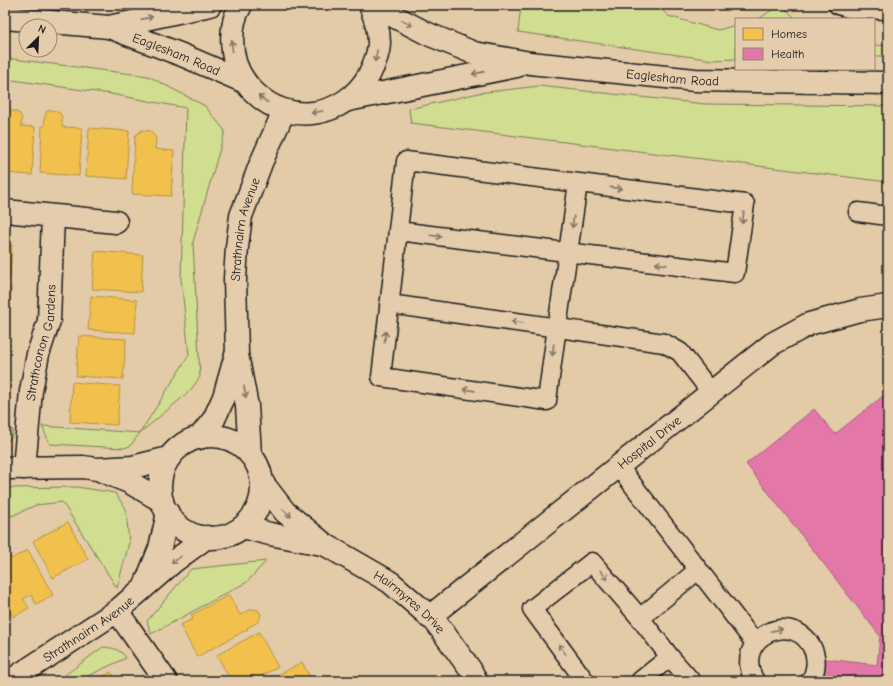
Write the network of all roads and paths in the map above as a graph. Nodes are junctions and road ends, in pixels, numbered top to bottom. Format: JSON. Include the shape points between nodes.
{"nodes":[{"id":1,"x":210,"y":5,"type":"edge"},
{"id":2,"x":241,"y":5,"type":"edge"},
{"id":3,"x":371,"y":5,"type":"edge"},
{"id":4,"x":838,"y":5,"type":"edge"},
{"id":5,"x":888,"y":10,"type":"edge"},
{"id":6,"x":5,"y":18,"type":"edge"},
{"id":7,"x":109,"y":27,"type":"junction"},
{"id":8,"x":530,"y":63,"type":"junction"},
{"id":9,"x":244,"y":82,"type":"junction"},
{"id":10,"x":888,"y":83,"type":"edge"},
{"id":11,"x":348,"y":100,"type":"junction"},
{"id":12,"x":284,"y":111,"type":"junction"},
{"id":13,"x":578,"y":183,"type":"junction"},
{"id":14,"x":5,"y":211,"type":"edge"},
{"id":15,"x":858,"y":212,"type":"dead end"},
{"id":16,"x":888,"y":216,"type":"edge"},
{"id":17,"x":53,"y":217,"type":"junction"},
{"id":18,"x":116,"y":222,"type":"dead end"},
{"id":19,"x":398,"y":231,"type":"junction"},
{"id":20,"x":568,"y":253,"type":"junction"},
{"id":21,"x":389,"y":304,"type":"junction"},
{"id":22,"x":888,"y":306,"type":"edge"},
{"id":23,"x":556,"y":327,"type":"junction"},
{"id":24,"x":237,"y":354,"type":"junction"},
{"id":25,"x":711,"y":392,"type":"junction"},
{"id":26,"x":199,"y":438,"type":"junction"},
{"id":27,"x":250,"y":454,"type":"junction"},
{"id":28,"x":170,"y":458,"type":"junction"},
{"id":29,"x":619,"y":467,"type":"junction"},
{"id":30,"x":15,"y":468,"type":"edge"},
{"id":31,"x":97,"y":469,"type":"junction"},
{"id":32,"x":262,"y":482,"type":"junction"},
{"id":33,"x":165,"y":507,"type":"junction"},
{"id":34,"x":243,"y":527,"type":"junction"},
{"id":35,"x":207,"y":537,"type":"junction"},
{"id":36,"x":324,"y":544,"type":"junction"},
{"id":37,"x":698,"y":570,"type":"junction"},
{"id":38,"x":144,"y":587,"type":"junction"},
{"id":39,"x":117,"y":611,"type":"junction"},
{"id":40,"x":430,"y":617,"type":"junction"},
{"id":41,"x":640,"y":618,"type":"junction"},
{"id":42,"x":755,"y":643,"type":"junction"},
{"id":43,"x":670,"y":657,"type":"junction"},
{"id":44,"x":10,"y":681,"type":"edge"},
{"id":45,"x":166,"y":681,"type":"edge"},
{"id":46,"x":476,"y":681,"type":"edge"},
{"id":47,"x":585,"y":681,"type":"edge"},
{"id":48,"x":640,"y":681,"type":"edge"},
{"id":49,"x":691,"y":681,"type":"edge"},
{"id":50,"x":755,"y":681,"type":"edge"},
{"id":51,"x":810,"y":681,"type":"edge"}],
"edges":[{"from":7,"to":1,"type":"street","name":"Eaglesham Road","one_way":true},
{"from":9,"to":2,"type":"street","one_way":true,"via":[[234,60],[231,36]]},
{"from":3,"to":8,"type":"street","name":"Eaglesham Road","one_way":true,"via":[[428,34],[474,53]]},
{"from":3,"to":11,"type":"street","one_way":true,"via":[[377,23],[379,44],[374,66],[364,85]]},
{"from":4,"to":5,"type":"lane","via":[[851,10]]},
{"from":6,"to":7,"type":"street","name":"Eaglesham Road"},
{"from":7,"to":9,"type":"street","name":"Eaglesham Road"},
{"from":8,"to":10,"type":"street","name":"Eaglesham Road","via":[[695,80]]},
{"from":8,"to":11,"type":"street","name":"Eaglesham Road","one_way":true},
{"from":12,"to":9,"type":"street","one_way":true,"via":[[262,100]]},
{"from":11,"to":12,"type":"street","one_way":true,"via":[[328,110],[306,114]]},
{"from":12,"to":24,"type":"street","name":"Strathnairn Avenue","via":[[241,216],[235,279]]},
{"from":13,"to":19,"type":"lane","via":[[406,161]]},
{"from":13,"to":20,"type":"lane","one_way":true},
{"from":13,"to":20,"type":"lane","one_way":true,"via":[[745,204],[735,273]]},
{"from":14,"to":17,"type":"street"},
{"from":15,"to":16,"type":"lane"},
{"from":17,"to":18,"type":"street"},
{"from":17,"to":30,"type":"street","name":"Strathconon Gardens","via":[[49,321],[38,354]]},
{"from":19,"to":20,"type":"lane","one_way":true},
{"from":19,"to":21,"type":"lane"},
{"from":20,"to":23,"type":"lane"},
{"from":23,"to":21,"type":"lane","one_way":true},
{"from":23,"to":21,"type":"lane","one_way":true,"via":[[547,401],[381,377]]},
{"from":22,"to":25,"type":"street","name":"Hospital Drive","via":[[860,310],[809,324],[772,344]]},
{"from":23,"to":25,"type":"lane","via":[[664,343],[680,352]]},
{"from":24,"to":26,"type":"street","name":"Strathnairn Avenue","via":[[224,397],[214,419]]},
{"from":24,"to":27,"type":"street","name":"Strathnairn Avenue","one_way":true,"via":[[247,406]]},
{"from":25,"to":29,"type":"street","name":"Hospital Drive"},
{"from":26,"to":27,"type":"street","name":"Strathnairn Avenue","via":[[224,438],[238,444]]},
{"from":26,"to":28,"type":"street","name":"Strathnairn Avenue","via":[[180,447]]},
{"from":27,"to":32,"type":"street","name":"Strathnairn Avenue"},
{"from":28,"to":31,"type":"street","via":[[133,467]]},
{"from":28,"to":33,"type":"street","name":"Strathnairn Avenue","via":[[163,472],[161,487]]},
{"from":29,"to":37,"type":"lane"},
{"from":29,"to":40,"type":"street","name":"Hospital Drive"},
{"from":30,"to":31,"type":"street"},
{"from":31,"to":33,"type":"street","via":[[129,482]]},
{"from":32,"to":34,"type":"street","name":"Strathnairn Avenue","via":[[261,498],[255,513]]},
{"from":32,"to":36,"type":"street","name":"Hairmyres Drive","one_way":true,"via":[[285,512]]},
{"from":33,"to":35,"type":"street","name":"Strathnairn Avenue","via":[[176,524],[188,532]]},
{"from":33,"to":38,"type":"street","name":"Strathnairn Avenue","via":[[160,548]]},
{"from":34,"to":35,"type":"street","name":"Strathnairn Avenue","via":[[233,534],[218,538]]},
{"from":34,"to":36,"type":"street","name":"Hairmyres Drive"},
{"from":35,"to":38,"type":"street","name":"Strathnairn Avenue","one_way":true},
{"from":36,"to":40,"type":"street","name":"Hairmyres Drive","via":[[390,582]]},
{"from":37,"to":41,"type":"lane"},
{"from":37,"to":42,"type":"lane"},
{"from":38,"to":39,"type":"street","name":"Strathnairn Avenue"},
{"from":39,"to":44,"type":"street","name":"Strathnairn Avenue"},
{"from":39,"to":45,"type":"street"},
{"from":40,"to":46,"type":"street","name":"Hairmyres Drive","via":[[466,663]]},
{"from":41,"to":43,"type":"lane"},
{"from":47,"to":41,"type":"lane","one_way":true,"via":[[532,609],[592,562]]},
{"from":42,"to":50,"type":"lane","via":[[750,653],[749,664]]},
{"from":42,"to":51,"type":"lane","one_way":true,"via":[[763,635],[779,629],[795,631],[804,637],[816,656],[816,668]]},
{"from":43,"to":48,"type":"lane"},
{"from":43,"to":49,"type":"lane"}]}
